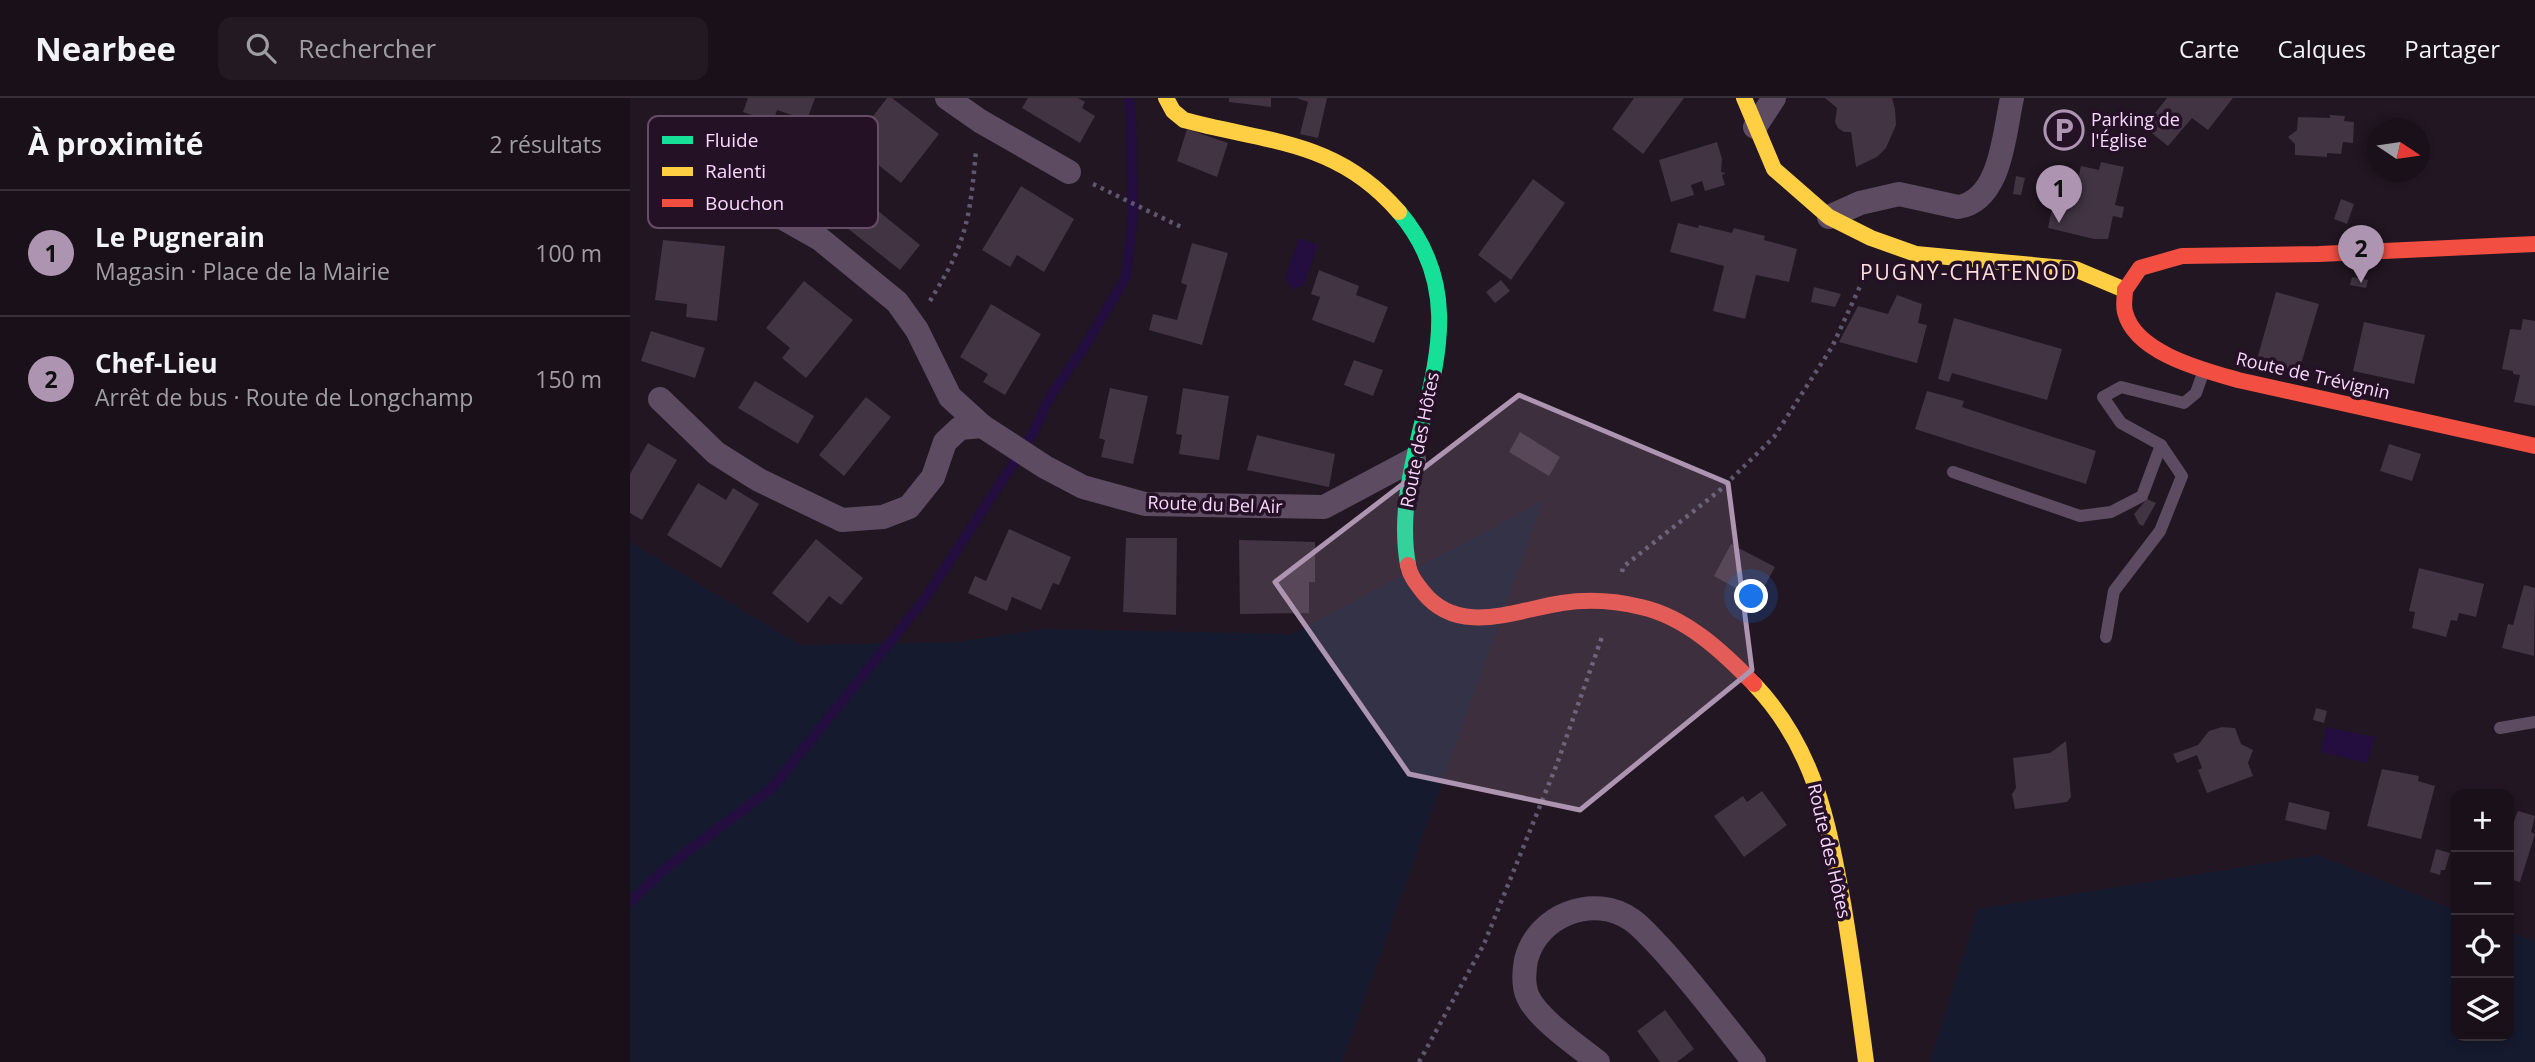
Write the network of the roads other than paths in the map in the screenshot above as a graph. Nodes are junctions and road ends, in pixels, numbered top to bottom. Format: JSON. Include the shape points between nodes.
{"nodes":[{"id":1,"x":947,"y":98,"type":"edge"},
{"id":2,"x":1166,"y":98,"type":"edge"},
{"id":3,"x":1744,"y":98,"type":"edge"},
{"id":4,"x":1774,"y":98,"type":"edge"},
{"id":5,"x":2011,"y":98,"type":"edge"},
{"id":6,"x":1755,"y":127,"type":"junction"},
{"id":7,"x":1069,"y":172,"type":"dead end"},
{"id":8,"x":1829,"y":216,"type":"junction"},
{"id":9,"x":800,"y":228,"type":"edge"},
{"id":10,"x":2535,"y":244,"type":"edge"},
{"id":11,"x":2125,"y":290,"type":"junction"},
{"id":12,"x":2204,"y":370,"type":"junction"},
{"id":13,"x":660,"y":399,"type":"dead end"},
{"id":14,"x":982,"y":426,"type":"junction"},
{"id":15,"x":2161,"y":445,"type":"junction"},
{"id":16,"x":2535,"y":446,"type":"edge"},
{"id":17,"x":1413,"y":459,"type":"junction"},
{"id":18,"x":1953,"y":471,"type":"dead end"},
{"id":19,"x":2106,"y":637,"type":"dead end"},
{"id":20,"x":2535,"y":722,"type":"edge"},
{"id":21,"x":2500,"y":727,"type":"dead end"},
{"id":22,"x":1598,"y":1062,"type":"edge"},
{"id":23,"x":1754,"y":1062,"type":"edge"},
{"id":24,"x":1866,"y":1062,"type":"edge"}],
"edges":[{"from":1,"to":7,"type":"street"},
{"from":2,"to":17,"type":"street","name":"Route des Hôtes","via":[[1184,120],[1321,153],[1342,163],[1394,206],[1417,236],[1433,270],[1440,308],[1439,349]]},
{"from":3,"to":6,"type":"street"},
{"from":4,"to":6,"type":"street"},
{"from":5,"to":8,"type":"street","via":[[1998,167],[1977,200],[1958,206],[1899,194]]},
{"from":6,"to":8,"type":"street","via":[[1774,169]]},
{"from":8,"to":11,"type":"street","via":[[1916,254],[2075,269]]},
{"from":9,"to":14,"type":"street","name":"Route du Bel Air","via":[[820,239],[897,302],[917,330],[950,397]]},
{"from":10,"to":11,"type":"street","via":[[2182,256],[2140,268]]},
{"from":11,"to":12,"type":"street","name":"Route de Trévignin","via":[[2125,313],[2139,336],[2168,356]]},
{"from":12,"to":15,"type":"lane","via":[[2196,393],[2184,403],[2121,387],[2104,397],[2121,422]]},
{"from":12,"to":16,"type":"street","name":"Route de Trévignin"},
{"from":13,"to":14,"type":"street","via":[[716,453],[842,520],[883,517],[909,507],[933,477],[945,442],[960,428]]},
{"from":14,"to":17,"type":"street","name":"Route du Bel Air","via":[[1083,487],[1145,504],[1324,506]]},
{"from":15,"to":18,"type":"lane","via":[[2142,496],[2111,512],[2080,516]]},
{"from":15,"to":19,"type":"lane","via":[[2182,476],[2160,531],[2114,591]]},
{"from":17,"to":24,"type":"street","name":"Route des Hôtes","via":[[1404,522],[1410,577],[1428,600],[1461,619],[1482,620],[1586,601],[1647,608],[1706,638],[1765,696],[1790,728],[1821,798],[1834,853]]},
{"from":20,"to":21,"type":"lane"},
{"from":22,"to":23,"type":"street","via":[[1549,1023],[1528,997],[1524,972],[1537,933],[1556,918],[1581,908],[1608,909],[1632,920],[1683,972]]}]}
